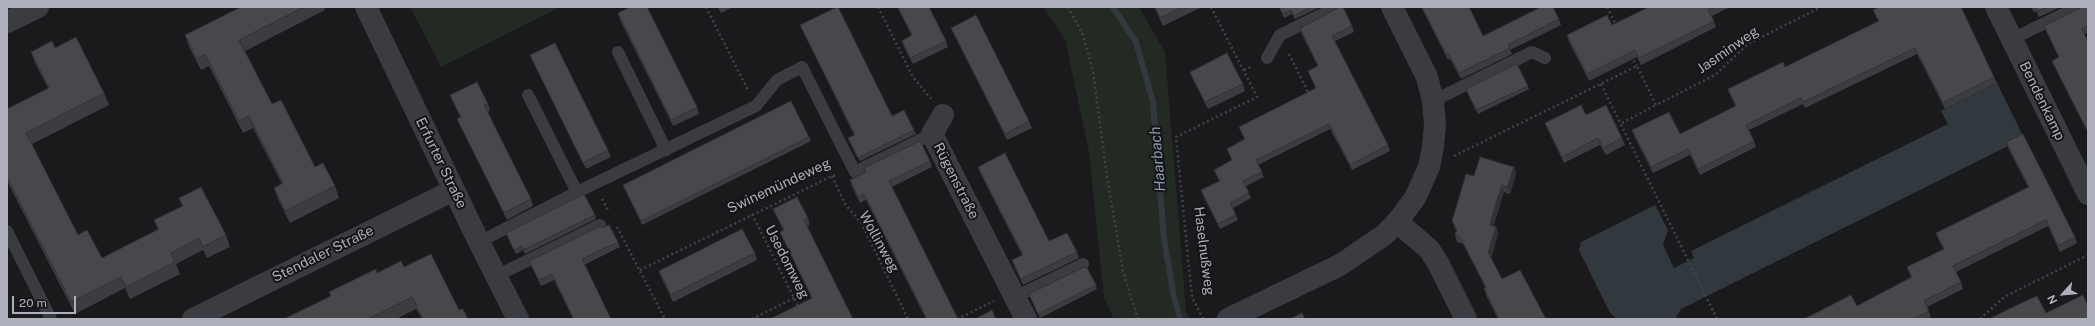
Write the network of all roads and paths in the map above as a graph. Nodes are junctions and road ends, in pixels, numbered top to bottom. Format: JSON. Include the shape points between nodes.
{"nodes":[{"id":1,"x":38,"y":7,"type":"edge"},
{"id":2,"x":366,"y":7,"type":"edge"},
{"id":3,"x":706,"y":7,"type":"edge"},
{"id":4,"x":878,"y":7,"type":"edge"},
{"id":5,"x":1068,"y":7,"type":"edge"},
{"id":6,"x":1211,"y":7,"type":"edge"},
{"id":7,"x":1337,"y":7,"type":"edge"},
{"id":8,"x":1392,"y":7,"type":"edge"},
{"id":9,"x":1607,"y":7,"type":"edge"},
{"id":10,"x":1821,"y":7,"type":"edge"},
{"id":11,"x":1996,"y":7,"type":"edge"},
{"id":12,"x":2078,"y":7,"type":"edge"},
{"id":13,"x":7,"y":22,"type":"edge"},
{"id":14,"x":1620,"y":33,"type":"edge"},
{"id":15,"x":1280,"y":35,"type":"junction"},
{"id":16,"x":2012,"y":39,"type":"junction"},
{"id":17,"x":618,"y":52,"type":"dead end"},
{"id":18,"x":1630,"y":53,"type":"edge"},
{"id":19,"x":1267,"y":58,"type":"dead end"},
{"id":20,"x":1545,"y":58,"type":"dead end"},
{"id":21,"x":1637,"y":66,"type":"junction"},
{"id":22,"x":1601,"y":84,"type":"junction"},
{"id":23,"x":528,"y":95,"type":"dead end"},
{"id":24,"x":1312,"y":99,"type":"edge"},
{"id":25,"x":1433,"y":102,"type":"junction"},
{"id":26,"x":1656,"y":105,"type":"junction"},
{"id":27,"x":756,"y":106,"type":"junction"},
{"id":28,"x":943,"y":115,"type":"joint"},
{"id":29,"x":1622,"y":123,"type":"junction"},
{"id":30,"x":932,"y":134,"type":"junction"},
{"id":31,"x":666,"y":150,"type":"junction"},
{"id":32,"x":1429,"y":168,"type":"junction"},
{"id":33,"x":855,"y":172,"type":"junction"},
{"id":34,"x":832,"y":176,"type":"junction"},
{"id":35,"x":454,"y":190,"type":"junction"},
{"id":36,"x":577,"y":192,"type":"junction"},
{"id":37,"x":2088,"y":194,"type":"edge"},
{"id":38,"x":752,"y":214,"type":"junction"},
{"id":39,"x":1397,"y":222,"type":"junction"},
{"id":40,"x":600,"y":225,"type":"edge"},
{"id":41,"x":7,"y":231,"type":"edge"},
{"id":42,"x":479,"y":242,"type":"junction"},
{"id":43,"x":2088,"y":255,"type":"edge"},
{"id":44,"x":1083,"y":264,"type":"dead end"},
{"id":45,"x":496,"y":276,"type":"junction"},
{"id":46,"x":1014,"y":295,"type":"junction"},
{"id":47,"x":794,"y":298,"type":"junction"},
{"id":48,"x":801,"y":312,"type":"edge"},
{"id":49,"x":51,"y":319,"type":"edge"},
{"id":50,"x":193,"y":319,"type":"edge"},
{"id":51,"x":518,"y":319,"type":"edge"},
{"id":52,"x":665,"y":319,"type":"edge"},
{"id":53,"x":752,"y":319,"type":"edge"},
{"id":54,"x":908,"y":319,"type":"edge"},
{"id":55,"x":957,"y":319,"type":"edge"},
{"id":56,"x":1026,"y":319,"type":"edge"},
{"id":57,"x":1138,"y":319,"type":"edge"},
{"id":58,"x":1202,"y":319,"type":"edge"},
{"id":59,"x":1228,"y":319,"type":"edge"},
{"id":60,"x":1466,"y":319,"type":"edge"},
{"id":61,"x":1717,"y":319,"type":"edge"},
{"id":62,"x":1980,"y":319,"type":"edge"}],
"edges":[{"from":1,"to":13,"type":"street"},
{"from":2,"to":35,"type":"street","name":"Erfurter Straße"},
{"from":3,"to":27,"type":"path"},
{"from":4,"to":28,"type":"path","via":[[913,77]]},
{"from":5,"to":57,"type":"path","via":[[1083,35],[1093,71],[1123,271]]},
{"from":6,"to":58,"type":"path","name":"Haselnußweg","via":[[1257,97],[1176,136],[1192,297]]},
{"from":7,"to":15,"type":"lane"},
{"from":8,"to":25,"type":"street","via":[[1427,77]]},
{"from":9,"to":14,"type":"path"},
{"from":10,"to":26,"type":"path","name":"Jasminweg","via":[[1748,44],[1715,75]]},
{"from":11,"to":16,"type":"street","name":"Bendenkamp"},
{"from":12,"to":16,"type":"lane"},
{"from":15,"to":19,"type":"lane"},
{"from":15,"to":24,"type":"path"},
{"from":16,"to":37,"type":"street","name":"Bendenkamp"},
{"from":17,"to":31,"type":"lane"},
{"from":18,"to":21,"type":"path"},
{"from":20,"to":25,"type":"lane","via":[[1532,52]]},
{"from":21,"to":22,"type":"path"},
{"from":21,"to":26,"type":"path"},
{"from":22,"to":29,"type":"path"},
{"from":22,"to":32,"type":"path"},
{"from":23,"to":36,"type":"lane"},
{"from":25,"to":32,"type":"street","via":[[1435,125]]},
{"from":26,"to":29,"type":"path","name":"Jasminweg"},
{"from":27,"to":31,"type":"lane"},
{"from":27,"to":33,"type":"lane","via":[[777,80],[802,67]]},
{"from":28,"to":30,"type":"street","name":"Rügenstraße"},
{"from":29,"to":61,"type":"path"},
{"from":30,"to":33,"type":"lane"},
{"from":30,"to":46,"type":"street","name":"Rügenstraße"},
{"from":31,"to":36,"type":"lane"},
{"from":32,"to":39,"type":"street","via":[[1415,198]]},
{"from":33,"to":34,"type":"path","name":"Swinemündeweg"},
{"from":34,"to":38,"type":"path","name":"Swinemündeweg"},
{"from":34,"to":54,"type":"path","name":"Wollinweg","via":[[845,204],[862,224]]},
{"from":35,"to":42,"type":"street","name":"Erfurter Straße"},
{"from":35,"to":50,"type":"street","name":"Stendaler Straße"},
{"from":36,"to":42,"type":"lane"},
{"from":38,"to":47,"type":"path","name":"Usedomweg"},
{"from":38,"to":52,"type":"path","name":"Swinemündeweg","via":[[640,270]]},
{"from":39,"to":59,"type":"street","via":[[1384,235],[1340,265]]},
{"from":39,"to":60,"type":"street","via":[[1429,249]]},
{"from":40,"to":45,"type":"lane"},
{"from":41,"to":49,"type":"lane"},
{"from":42,"to":45,"type":"street","name":"Erfurter Straße"},
{"from":43,"to":62,"type":"path","via":[[2004,297]]},
{"from":44,"to":46,"type":"lane"},
{"from":45,"to":51,"type":"street","name":"Erfurter Straße"},
{"from":46,"to":55,"type":"path"},
{"from":46,"to":56,"type":"street","name":"Rügenstraße"},
{"from":47,"to":48,"type":"path","name":"Usedomweg"},
{"from":47,"to":53,"type":"path"}]}
